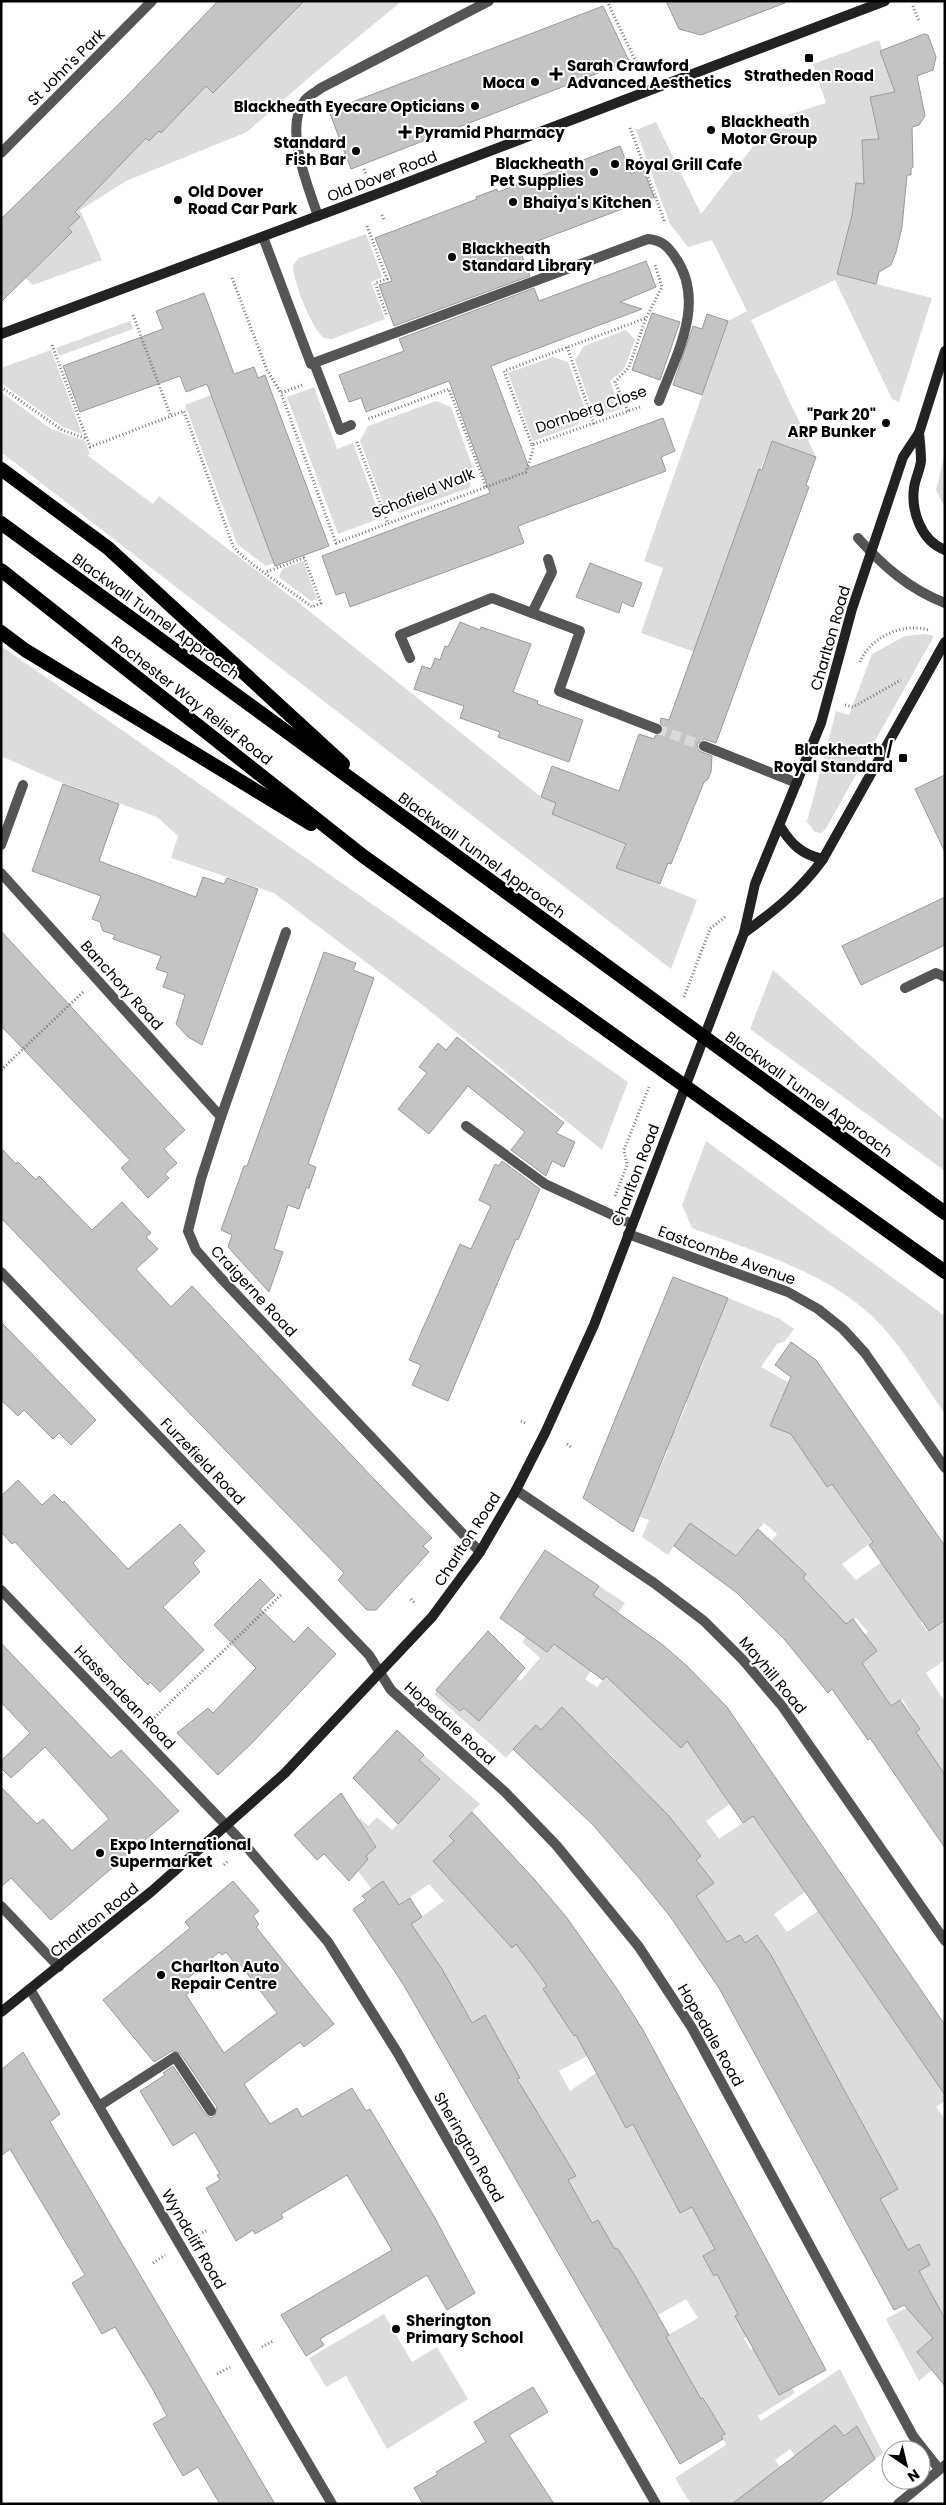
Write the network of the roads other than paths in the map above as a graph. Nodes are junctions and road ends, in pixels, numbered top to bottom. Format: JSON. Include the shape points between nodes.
{"nodes":[{"id":1,"x":152,"y":1,"type":"edge"},
{"id":2,"x":489,"y":1,"type":"edge"},
{"id":3,"x":885,"y":1,"type":"edge"},
{"id":4,"x":1,"y":153,"type":"edge"},
{"id":5,"x":318,"y":216,"type":"junction"},
{"id":6,"x":262,"y":237,"type":"junction"},
{"id":7,"x":1,"y":334,"type":"edge"},
{"id":8,"x":945,"y":352,"type":"edge"},
{"id":9,"x":314,"y":363,"type":"junction"},
{"id":10,"x":659,"y":401,"type":"road end"},
{"id":11,"x":351,"y":425,"type":"road end"},
{"id":12,"x":919,"y":434,"type":"junction"},
{"id":13,"x":1,"y":469,"type":"edge"},
{"id":14,"x":1,"y":523,"type":"edge"},
{"id":15,"x":858,"y":538,"type":"dead end"},
{"id":16,"x":945,"y":550,"type":"edge"},
{"id":17,"x":872,"y":554,"type":"junction"},
{"id":18,"x":548,"y":559,"type":"dead end"},
{"id":19,"x":1,"y":570,"type":"edge"},
{"id":20,"x":945,"y":604,"type":"edge"},
{"id":21,"x":532,"y":613,"type":"junction"},
{"id":22,"x":1,"y":632,"type":"edge"},
{"id":23,"x":945,"y":642,"type":"edge"},
{"id":24,"x":410,"y":658,"type":"dead end"},
{"id":25,"x":657,"y":729,"type":"tunnel mouth"},
{"id":26,"x":704,"y":746,"type":"tunnel mouth"},
{"id":27,"x":798,"y":783,"type":"junction"},
{"id":28,"x":23,"y":785,"type":"dead end"},
{"id":29,"x":396,"y":812,"type":"junction"},
{"id":30,"x":780,"y":826,"type":"junction"},
{"id":31,"x":1,"y":845,"type":"edge"},
{"id":32,"x":363,"y":856,"type":"junction"},
{"id":33,"x":823,"y":859,"type":"junction"},
{"id":34,"x":1,"y":873,"type":"edge"},
{"id":35,"x":286,"y":932,"type":"dead end"},
{"id":36,"x":744,"y":933,"type":"junction"},
{"id":37,"x":945,"y":977,"type":"edge"},
{"id":38,"x":905,"y":988,"type":"dead end"},
{"id":39,"x":221,"y":1117,"type":"junction"},
{"id":40,"x":466,"y":1126,"type":"dead end"},
{"id":41,"x":945,"y":1213,"type":"edge"},
{"id":42,"x":632,"y":1224,"type":"junction"},
{"id":43,"x":628,"y":1234,"type":"junction"},
{"id":44,"x":1,"y":1272,"type":"edge"},
{"id":45,"x":945,"y":1272,"type":"edge"},
{"id":46,"x":945,"y":1468,"type":"edge"},
{"id":47,"x":516,"y":1490,"type":"junction"},
{"id":48,"x":480,"y":1552,"type":"junction"},
{"id":49,"x":1,"y":1590,"type":"edge"},
{"id":50,"x":380,"y":1673,"type":"junction"},
{"id":51,"x":226,"y":1826,"type":"junction"},
{"id":52,"x":1,"y":1906,"type":"edge"},
{"id":53,"x":945,"y":1941,"type":"edge"},
{"id":54,"x":59,"y":1967,"type":"junction"},
{"id":55,"x":30,"y":1990,"type":"junction"},
{"id":56,"x":1,"y":2012,"type":"edge"},
{"id":57,"x":99,"y":2106,"type":"junction"},
{"id":58,"x":212,"y":2111,"type":"dead end"},
{"id":59,"x":942,"y":2467,"type":"edge"},
{"id":60,"x":332,"y":2504,"type":"edge"},
{"id":61,"x":656,"y":2504,"type":"edge"},
{"id":62,"x":898,"y":2504,"type":"edge"}],
"edges":[{"from":1,"to":4,"type":"street","name":"St John's Park"},
{"from":2,"to":5,"type":"street","via":[[321,88],[306,100],[298,116],[296,132],[299,154]]},
{"from":3,"to":5,"type":"main road","name":"Old Dover Road"},
{"from":5,"to":6,"type":"main road","name":"Old Dover Road"},
{"from":6,"to":7,"type":"main road","name":"Old Dover Road"},
{"from":6,"to":9,"type":"street","via":[[311,364]]},
{"from":8,"to":12,"type":"main road","name":"Charlton Road"},
{"from":9,"to":10,"type":"street","name":"Dornberg Close","via":[[648,239],[658,240],[684,270],[690,297],[685,332]]},
{"from":9,"to":11,"type":"street","via":[[340,430]]},
{"from":12,"to":16,"type":"main road","via":[[921,462],[914,487],[915,513],[924,534]]},
{"from":12,"to":17,"type":"main road","name":"Charlton Road","via":[[904,456]]},
{"from":13,"to":29,"type":"highway","via":[[108,548]]},
{"from":14,"to":29,"type":"highway","name":"Blackwall Tunnel Approach"},
{"from":15,"to":17,"type":"street"},
{"from":17,"to":20,"type":"street","via":[[909,585]]},
{"from":17,"to":27,"type":"main road","name":"Charlton Road","via":[[852,609],[821,723]]},
{"from":18,"to":21,"type":"street","via":[[552,572]]},
{"from":19,"to":32,"type":"highway","name":"Rochester Way Relief Road"},
{"from":21,"to":24,"type":"street","via":[[492,598],[400,635]]},
{"from":21,"to":25,"type":"street","via":[[580,631],[559,691]]},
{"from":22,"to":32,"type":"highway","via":[[25,650]]},
{"from":23,"to":33,"type":"main road"},
{"from":26,"to":27,"type":"street"},
{"from":27,"to":30,"type":"main road","name":"Charlton Road"},
{"from":28,"to":31,"type":"street"},
{"from":29,"to":41,"type":"highway","name":"Blackwall Tunnel Approach"},
{"from":30,"to":33,"type":"main road","via":[[797,849],[810,857]]},
{"from":30,"to":36,"type":"main road","name":"Charlton Road","via":[[755,884]]},
{"from":32,"to":45,"type":"highway"},
{"from":33,"to":36,"type":"main road","via":[[788,900]]},
{"from":34,"to":39,"type":"street","name":"Banchory Road"},
{"from":35,"to":39,"type":"street","name":"Craigerne Road"},
{"from":36,"to":42,"type":"main road","name":"Charlton Road"},
{"from":37,"to":38,"type":"street","via":[[936,973]]},
{"from":39,"to":48,"type":"street","name":"Craigerne Road","via":[[188,1231],[196,1250]]},
{"from":40,"to":42,"type":"street","via":[[545,1184]]},
{"from":42,"to":43,"type":"main road","name":"Charlton Road"},
{"from":43,"to":46,"type":"street","name":"Eastcombe Avenue","via":[[788,1292],[818,1309],[865,1353]]},
{"from":43,"to":47,"type":"main road","name":"Charlton Road","via":[[594,1325]]},
{"from":44,"to":50,"type":"street","name":"Furzefield Road","via":[[369,1655]]},
{"from":47,"to":48,"type":"main road","name":"Charlton Road"},
{"from":47,"to":53,"type":"street","name":"Mayhill Road","via":[[654,1583],[704,1621],[744,1660],[782,1706]]},
{"from":48,"to":50,"type":"main road","name":"Charlton Road","via":[[432,1617]]},
{"from":49,"to":51,"type":"street","name":"Hassendean Road"},
{"from":50,"to":51,"type":"main road","name":"Charlton Road","via":[[284,1773]]},
{"from":50,"to":59,"type":"street","name":"Hopedale Road","via":[[391,1690],[505,1792],[557,1846],[639,1947],[692,2028],[913,2436]]},
{"from":51,"to":54,"type":"main road","name":"Charlton Road"},
{"from":51,"to":61,"type":"street","name":"Sherington Road","via":[[328,1942],[355,1984]]},
{"from":52,"to":54,"type":"street"},
{"from":54,"to":55,"type":"main road","name":"Charlton Road"},
{"from":55,"to":56,"type":"main road","name":"Charlton Road"},
{"from":55,"to":57,"type":"street","name":"Wyndcliff Road"},
{"from":57,"to":58,"type":"street","via":[[175,2057]]},
{"from":57,"to":60,"type":"street","name":"Wyndcliff Road"},
{"from":59,"to":62,"type":"street"}]}
